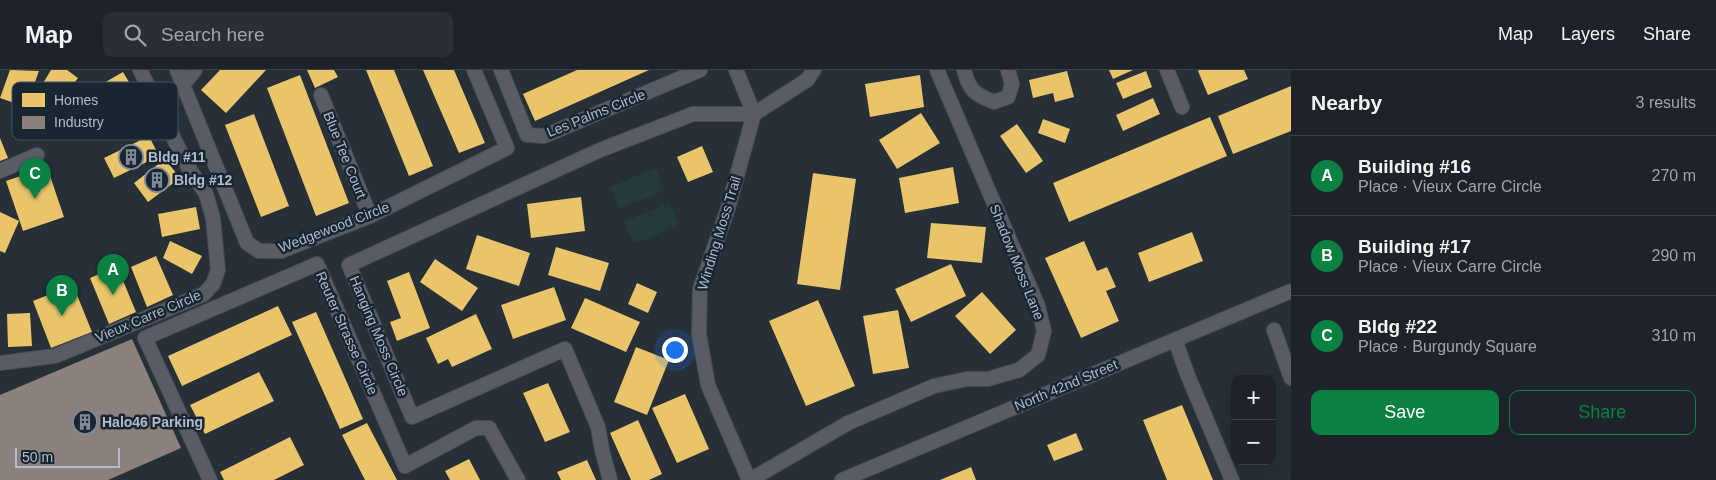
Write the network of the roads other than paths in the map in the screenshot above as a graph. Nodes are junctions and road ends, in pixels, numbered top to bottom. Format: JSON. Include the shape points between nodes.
{"nodes":[{"id":1,"x":140,"y":70,"type":"edge"},
{"id":2,"x":177,"y":70,"type":"edge"},
{"id":3,"x":195,"y":70,"type":"edge"},
{"id":4,"x":474,"y":70,"type":"edge"},
{"id":5,"x":501,"y":70,"type":"edge"},
{"id":6,"x":700,"y":70,"type":"edge"},
{"id":7,"x":736,"y":70,"type":"edge"},
{"id":8,"x":814,"y":70,"type":"edge"},
{"id":9,"x":937,"y":70,"type":"edge"},
{"id":10,"x":964,"y":70,"type":"edge"},
{"id":11,"x":1008,"y":70,"type":"edge"},
{"id":12,"x":1167,"y":70,"type":"edge"},
{"id":13,"x":146,"y":82,"type":"edge"},
{"id":14,"x":183,"y":85,"type":"junction"},
{"id":15,"x":321,"y":95,"type":"dead end"},
{"id":16,"x":1182,"y":107,"type":"dead end"},
{"id":17,"x":754,"y":114,"type":"junction"},
{"id":18,"x":527,"y":135,"type":"junction"},
{"id":19,"x":175,"y":140,"type":"edge"},
{"id":20,"x":506,"y":148,"type":"junction"},
{"id":21,"x":37,"y":155,"type":"dead end"},
{"id":22,"x":0,"y":171,"type":"edge"},
{"id":23,"x":370,"y":216,"type":"junction"},
{"id":24,"x":1291,"y":291,"type":"edge"},
{"id":25,"x":1276,"y":336,"type":"dead end"},
{"id":26,"x":1175,"y":340,"type":"junction"},
{"id":27,"x":0,"y":362,"type":"edge"},
{"id":28,"x":1291,"y":378,"type":"edge"},
{"id":29,"x":210,"y":480,"type":"edge"},
{"id":30,"x":518,"y":480,"type":"edge"},
{"id":31,"x":610,"y":480,"type":"edge"},
{"id":32,"x":749,"y":480,"type":"edge"},
{"id":33,"x":842,"y":480,"type":"edge"},
{"id":34,"x":1232,"y":480,"type":"edge"}],
"edges":[{"from":1,"to":13,"type":"street","name":"Vieux Carre Circle"},
{"from":2,"to":14,"type":"street","name":"Wedgewood Circle"},
{"from":3,"to":14,"type":"street"},
{"from":4,"to":20,"type":"street"},
{"from":5,"to":18,"type":"street","name":"Les Palms Circle"},
{"from":6,"to":18,"type":"street","name":"Les Palms Circle","via":[[544,136]]},
{"from":7,"to":17,"type":"street"},
{"from":8,"to":17,"type":"street","via":[[807,80]]},
{"from":9,"to":32,"type":"street","name":"Shadow Moss Lane","via":[[1038,306],[1044,331],[1038,355],[1019,370],[988,379],[967,379],[934,386],[848,424]]},
{"from":10,"to":11,"type":"street","via":[[967,81],[978,96],[994,102],[1008,97],[1012,84]]},
{"from":12,"to":16,"type":"street"},
{"from":14,"to":23,"type":"street","name":"Wedgewood Circle","via":[[246,243],[259,251],[280,251]]},
{"from":15,"to":23,"type":"street","name":"Blue Tee Court"},
{"from":17,"to":31,"type":"street","name":"Hanging Moss Circle","via":[[693,114],[600,150],[349,266],[412,417],[565,349],[598,427]]},
{"from":17,"to":32,"type":"street","name":"Winding Moss Trail","via":[[728,208],[700,290],[699,334],[708,384]]},
{"from":18,"to":20,"type":"street","name":"Wedgewood Circle"},
{"from":19,"to":27,"type":"street","name":"Vieux Carre Circle","via":[[206,194],[213,218],[218,270],[213,284],[204,294],[55,356]]},
{"from":20,"to":23,"type":"street","name":"Wedgewood Circle"},
{"from":21,"to":22,"type":"street"},
{"from":24,"to":26,"type":"street","name":"North 42nd Street"},
{"from":25,"to":28,"type":"street"},
{"from":26,"to":33,"type":"street","name":"North 42nd Street"},
{"from":26,"to":34,"type":"street"},
{"from":29,"to":30,"type":"street","name":"Reuter Strasse Circle","via":[[145,338],[317,264],[405,466],[476,428],[489,428]]}]}
